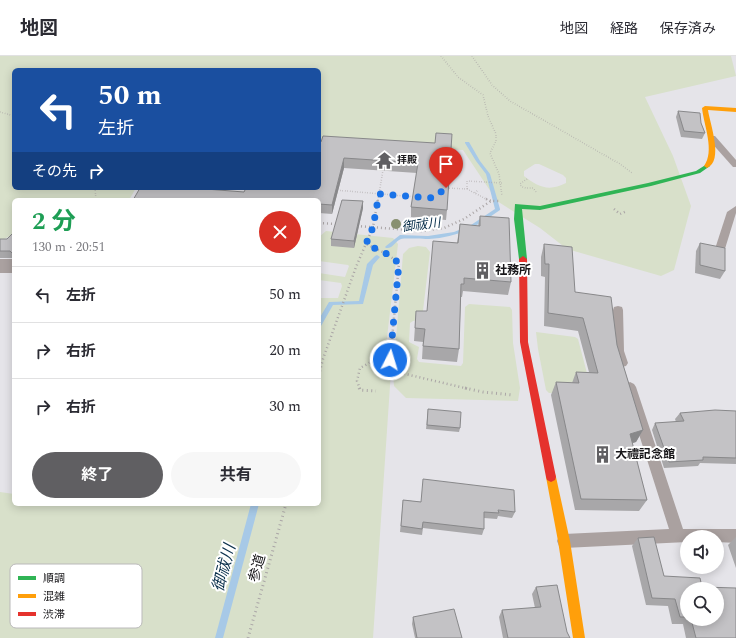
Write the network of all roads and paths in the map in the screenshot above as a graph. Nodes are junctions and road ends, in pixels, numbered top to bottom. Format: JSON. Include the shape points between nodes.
{"nodes":[{"id":1,"x":442,"y":56,"type":"edge"},
{"id":2,"x":472,"y":56,"type":"edge"},
{"id":3,"x":736,"y":110,"type":"edge"},
{"id":4,"x":0,"y":112,"type":"edge"},
{"id":5,"x":12,"y":115,"type":"edge"},
{"id":6,"x":712,"y":138,"type":"junction"},
{"id":7,"x":736,"y":165,"type":"edge"},
{"id":8,"x":383,"y":170,"type":"edge"},
{"id":9,"x":502,"y":183,"type":"junction"},
{"id":10,"x":448,"y":185,"type":"edge"},
{"id":11,"x":648,"y":185,"type":"junction"},
{"id":12,"x":330,"y":190,"type":"edge"},
{"id":13,"x":468,"y":190,"type":"junction"},
{"id":14,"x":478,"y":190,"type":"dead end"},
{"id":15,"x":475,"y":193,"type":"junction"},
{"id":16,"x":379,"y":194,"type":"junction"},
{"id":17,"x":417,"y":197,"type":"edge"},
{"id":18,"x":492,"y":201,"type":"junction"},
{"id":19,"x":736,"y":209,"type":"edge"},
{"id":20,"x":321,"y":223,"type":"edge"},
{"id":21,"x":345,"y":225,"type":"edge"},
{"id":22,"x":352,"y":225,"type":"edge"},
{"id":23,"x":373,"y":227,"type":"junction"},
{"id":24,"x":366,"y":244,"type":"junction"},
{"id":25,"x":719,"y":252,"type":"edge"},
{"id":26,"x":0,"y":266,"type":"edge"},
{"id":27,"x":12,"y":266,"type":"edge"},
{"id":28,"x":618,"y":310,"type":"dead end"},
{"id":29,"x":390,"y":360,"type":"junction"},
{"id":30,"x":321,"y":367,"type":"edge"},
{"id":31,"x":376,"y":391,"type":"dead end"},
{"id":32,"x":514,"y":396,"type":"dead end"},
{"id":33,"x":285,"y":506,"type":"edge"},
{"id":34,"x":678,"y":534,"type":"junction"},
{"id":35,"x":736,"y":536,"type":"edge"},
{"id":36,"x":564,"y":541,"type":"junction"},
{"id":37,"x":248,"y":638,"type":"edge"},
{"id":38,"x":579,"y":638,"type":"edge"}],
"edges":[{"from":1,"to":9,"type":"path","via":[[458,77],[483,95],[488,116],[497,133],[496,143],[490,154],[498,165]]},
{"from":2,"to":11,"type":"path","via":[[492,85],[510,101],[620,164]]},
{"from":3,"to":6,"type":"street","via":[[705,108]]},
{"from":4,"to":5,"type":"path"},
{"from":6,"to":7,"type":"lane"},
{"from":6,"to":11,"type":"street","via":[[712,159],[708,165],[698,172]]},
{"from":8,"to":16,"type":"path"},
{"from":9,"to":13,"type":"path","via":[[467,181]]},
{"from":9,"to":18,"type":"path","via":[[500,201]]},
{"from":10,"to":13,"type":"path","via":[[446,188]]},
{"from":11,"to":36,"type":"street","via":[[540,208],[518,206],[523,252],[524,342]]},
{"from":12,"to":16,"type":"path"},
{"from":13,"to":15,"type":"path"},
{"from":14,"to":15,"type":"path"},
{"from":15,"to":18,"type":"path"},
{"from":16,"to":17,"type":"path"},
{"from":16,"to":23,"type":"path"},
{"from":18,"to":23,"type":"path","via":[[444,228],[422,231]]},
{"from":19,"to":25,"type":"lane","via":[[731,212]]},
{"from":20,"to":21,"type":"path"},
{"from":22,"to":23,"type":"path"},
{"from":23,"to":24,"type":"path"},
{"from":24,"to":29,"type":"path","via":[[399,263]]},
{"from":24,"to":30,"type":"path"},
{"from":26,"to":27,"type":"street"},
{"from":28,"to":34,"type":"lane","via":[[618,351]]},
{"from":29,"to":31,"type":"path","via":[[371,362],[360,368],[357,380],[360,390]]},
{"from":29,"to":32,"type":"path","via":[[397,372],[483,392]]},
{"from":33,"to":37,"type":"path","name":"参道"},
{"from":34,"to":35,"type":"lane"},
{"from":34,"to":36,"type":"lane"},
{"from":36,"to":38,"type":"street"}]}
